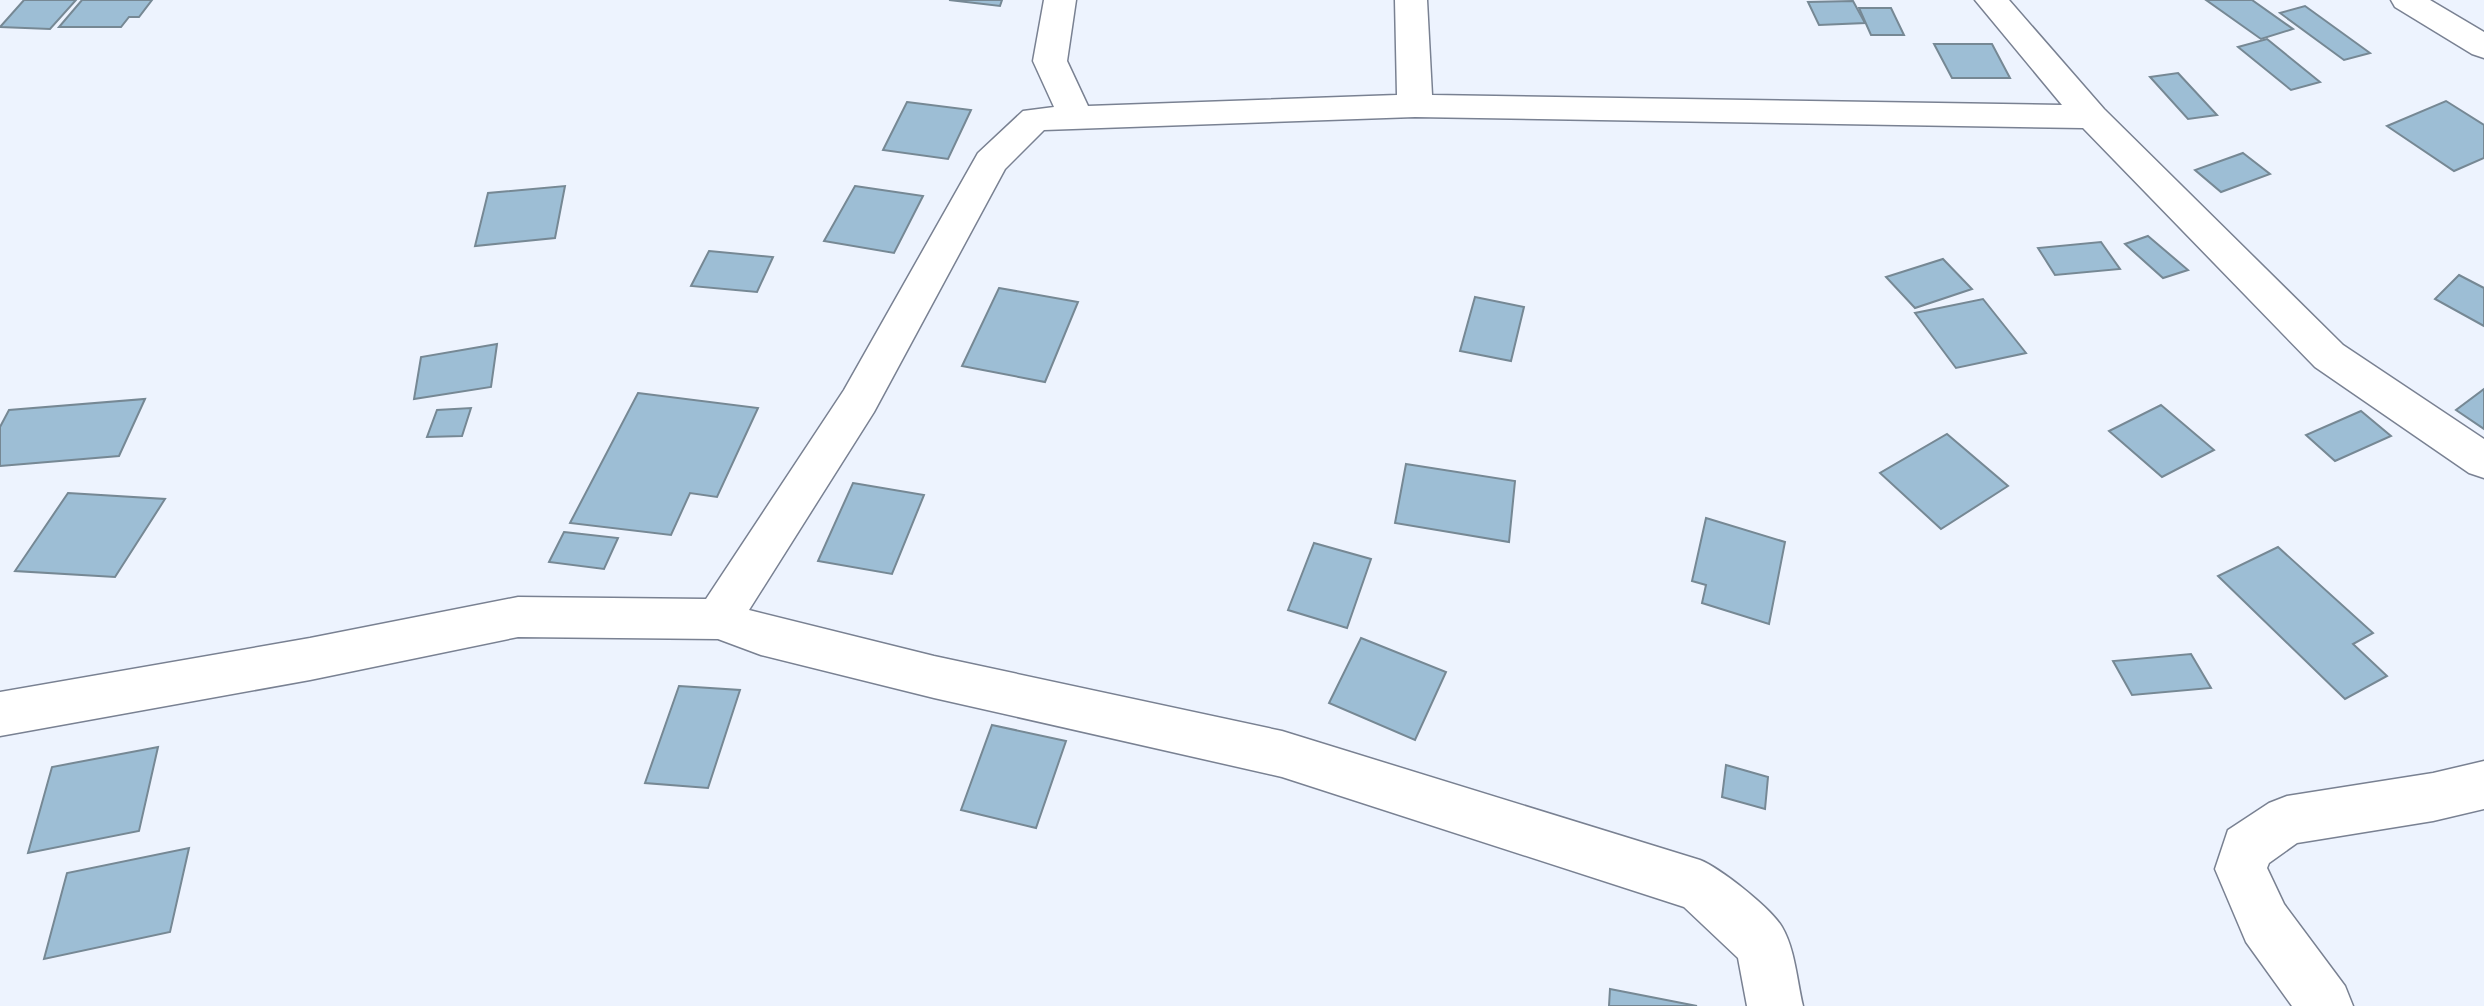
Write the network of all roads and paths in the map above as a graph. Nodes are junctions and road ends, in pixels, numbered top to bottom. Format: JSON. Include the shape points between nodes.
{"nodes":[{"id":1,"x":1060,"y":0,"type":"edge"},
{"id":2,"x":1411,"y":0,"type":"edge"},
{"id":3,"x":1991,"y":0,"type":"edge"},
{"id":4,"x":2407,"y":0,"type":"edge"},
{"id":5,"x":2484,"y":47,"type":"edge"},
{"id":6,"x":1415,"y":106,"type":"junction"},
{"id":7,"x":1075,"y":115,"type":"junction"},
{"id":8,"x":2092,"y":117,"type":"junction"},
{"id":9,"x":2484,"y":461,"type":"edge"},
{"id":10,"x":718,"y":619,"type":"junction"},
{"id":11,"x":0,"y":714,"type":"edge"},
{"id":12,"x":2484,"y":785,"type":"edge"},
{"id":13,"x":1775,"y":1006,"type":"edge"},
{"id":14,"x":2325,"y":1006,"type":"edge"}],
"edges":[{"from":1,"to":7,"type":"street","via":[[1050,61]]},
{"from":2,"to":6,"type":"street"},
{"from":3,"to":8,"type":"street"},
{"from":4,"to":5,"type":"street"},
{"from":6,"to":7,"type":"street"},
{"from":6,"to":8,"type":"street"},
{"from":7,"to":10,"type":"street","via":[[1035,119],[991,162],[859,401]]},
{"from":8,"to":9,"type":"street","via":[[2329,356]]},
{"from":10,"to":11,"type":"street","via":[[518,617]]},
{"from":10,"to":13,"type":"street","via":[[934,677],[1282,754],[1700,886],[1762,944]]},
{"from":12,"to":14,"type":"street","via":[[2287,820],[2246,848],[2241,869],[2265,923]]}]}
